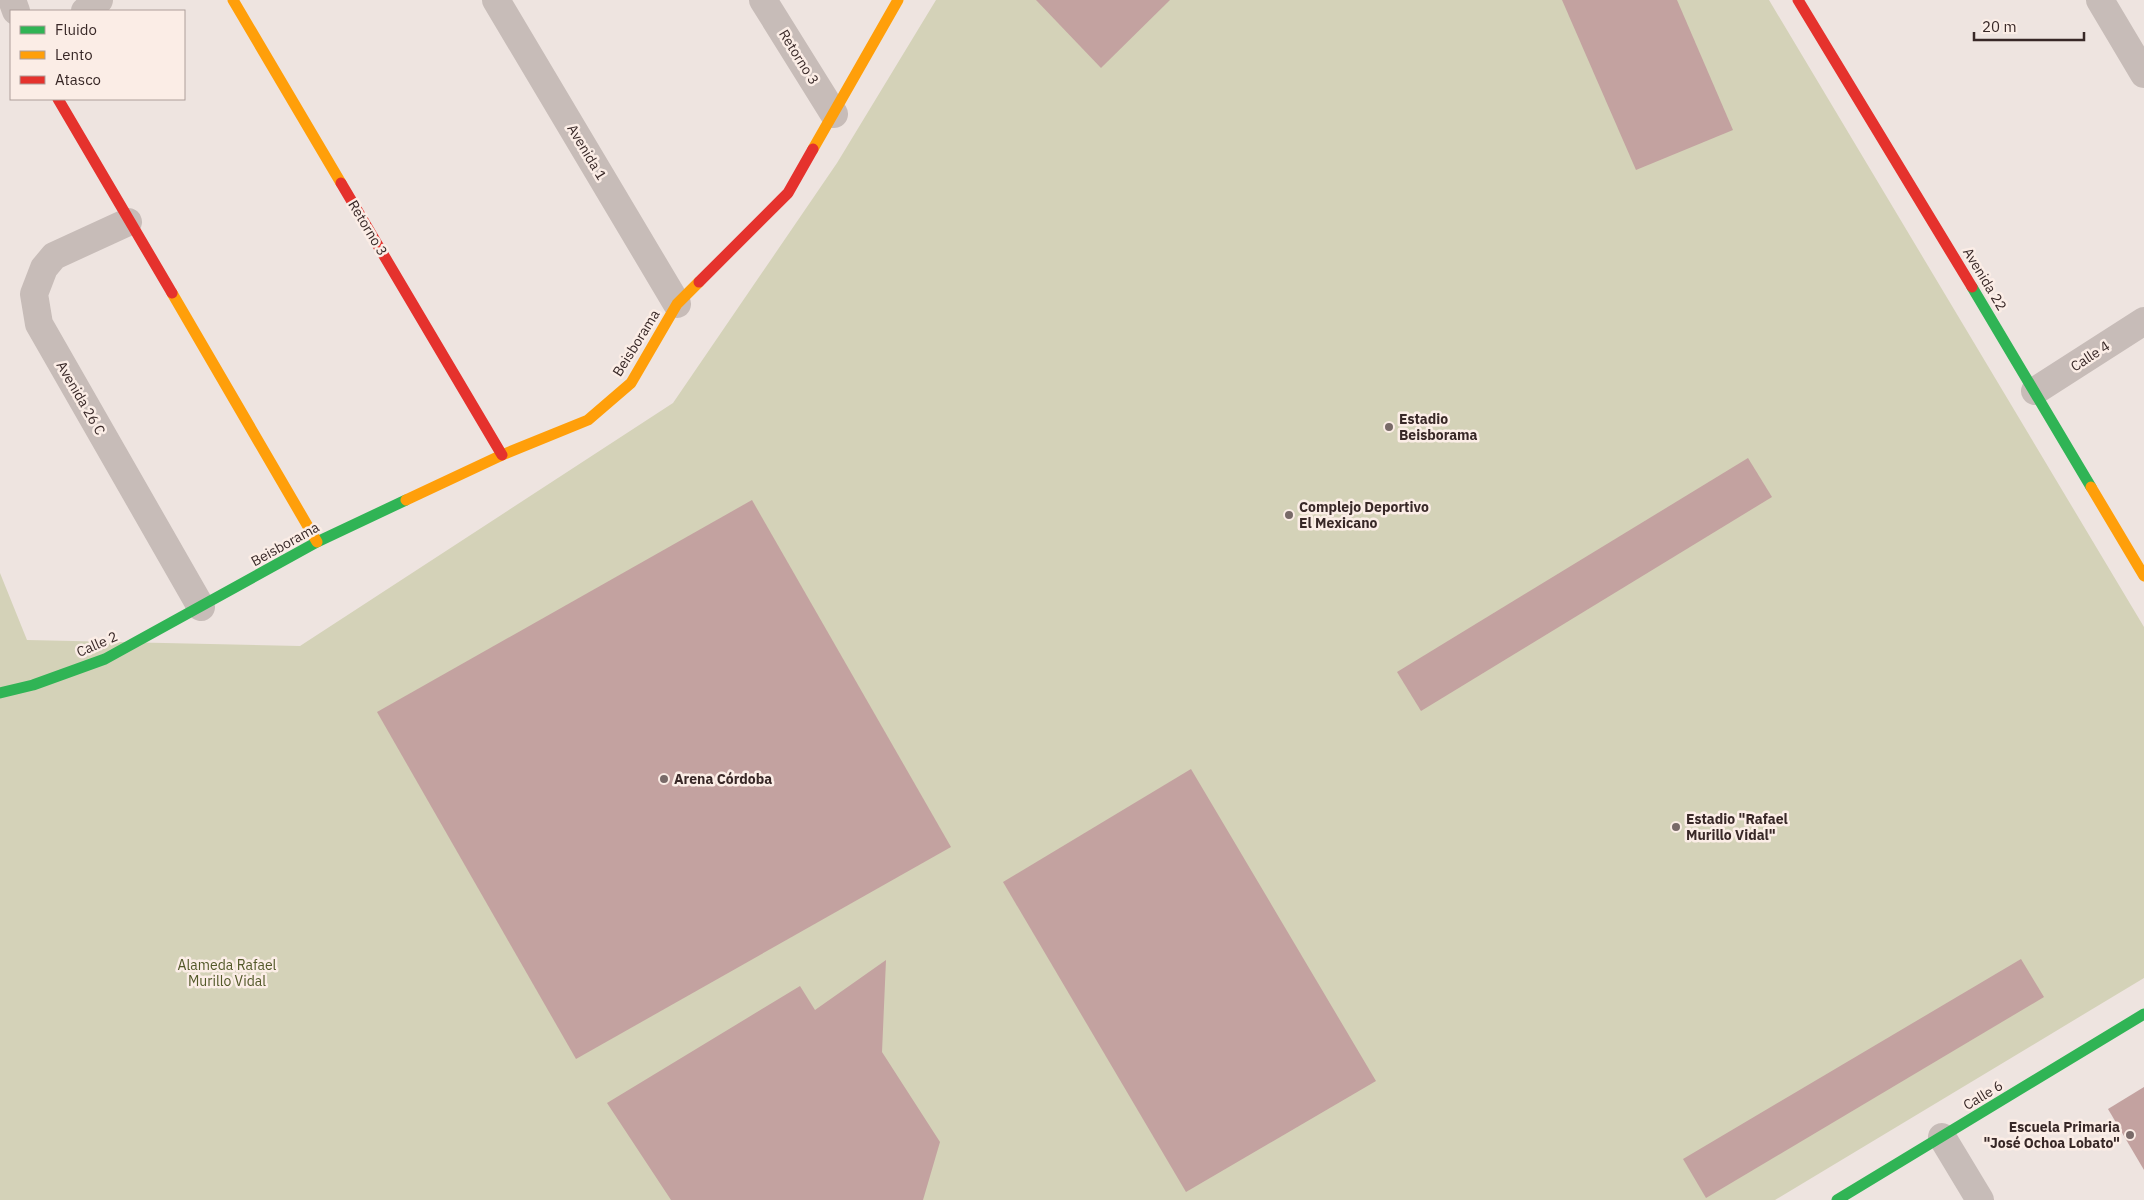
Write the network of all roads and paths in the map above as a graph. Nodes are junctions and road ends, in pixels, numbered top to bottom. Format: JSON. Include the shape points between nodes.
{"nodes":[{"id":1,"x":99,"y":0,"type":"edge"},
{"id":2,"x":233,"y":0,"type":"edge"},
{"id":3,"x":496,"y":0,"type":"edge"},
{"id":4,"x":763,"y":0,"type":"edge"},
{"id":5,"x":898,"y":0,"type":"edge"},
{"id":6,"x":1798,"y":0,"type":"edge"},
{"id":7,"x":2100,"y":0,"type":"edge"},
{"id":8,"x":86,"y":10,"type":"edge"},
{"id":9,"x":2144,"y":74,"type":"edge"},
{"id":10,"x":59,"y":100,"type":"edge"},
{"id":11,"x":834,"y":114,"type":"junction"},
{"id":12,"x":128,"y":222,"type":"junction"},
{"id":13,"x":677,"y":304,"type":"junction"},
{"id":14,"x":2144,"y":322,"type":"edge"},
{"id":15,"x":2035,"y":391,"type":"junction"},
{"id":16,"x":502,"y":456,"type":"junction"},
{"id":17,"x":317,"y":542,"type":"junction"},
{"id":18,"x":2144,"y":576,"type":"edge"},
{"id":19,"x":201,"y":607,"type":"junction"},
{"id":20,"x":0,"y":693,"type":"edge"},
{"id":21,"x":2144,"y":1014,"type":"edge"},
{"id":22,"x":1942,"y":1137,"type":"junction"},
{"id":23,"x":1838,"y":1200,"type":"edge"},
{"id":24,"x":1980,"y":1200,"type":"edge"}],
"edges":[{"from":1,"to":8,"type":"street"},
{"from":2,"to":16,"type":"street","name":"Retorno 3"},
{"from":3,"to":13,"type":"street","name":"Avenida 1"},
{"from":4,"to":11,"type":"street","name":"Retorno 3"},
{"from":5,"to":11,"type":"street","name":"Beisborama"},
{"from":6,"to":15,"type":"street","name":"Avenida 22"},
{"from":7,"to":9,"type":"street"},
{"from":10,"to":12,"type":"street"},
{"from":11,"to":13,"type":"street","name":"Beisborama","via":[[788,193]]},
{"from":12,"to":17,"type":"street"},
{"from":12,"to":19,"type":"street","name":"Avenida 26 C","via":[[54,256],[44,268],[34,294],[39,324]]},
{"from":13,"to":16,"type":"street","name":"Beisborama","via":[[631,383],[588,420]]},
{"from":14,"to":15,"type":"street","name":"Calle 4"},
{"from":15,"to":18,"type":"street","name":"Avenida 22"},
{"from":16,"to":17,"type":"street","name":"Beisborama"},
{"from":17,"to":19,"type":"street","name":"Beisborama"},
{"from":19,"to":20,"type":"street","name":"Calle 2","via":[[105,659],[33,685]]},
{"from":21,"to":22,"type":"street","name":"Calle 6"},
{"from":22,"to":23,"type":"street","name":"Calle 6"},
{"from":22,"to":24,"type":"street"}]}
